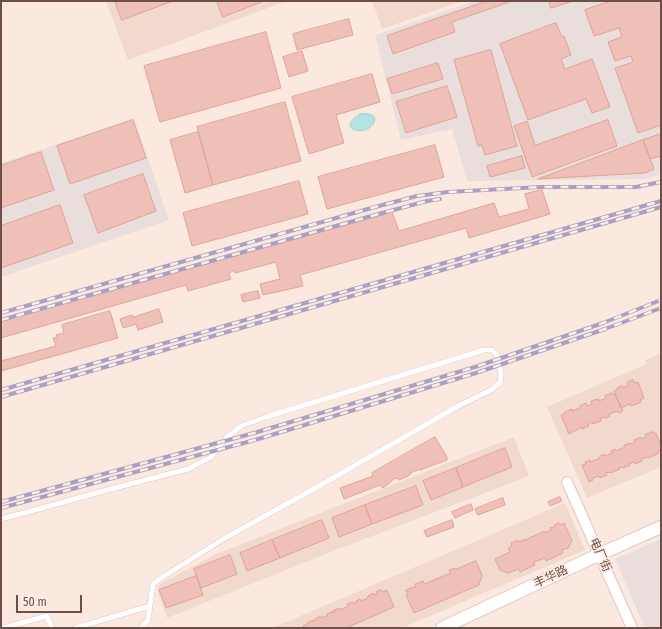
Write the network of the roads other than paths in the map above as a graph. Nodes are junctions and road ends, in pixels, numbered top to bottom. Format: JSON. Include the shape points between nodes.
{"nodes":[{"id":1,"x":567,"y":482,"type":"dead end"},
{"id":2,"x":1,"y":519,"type":"edge"},
{"id":3,"x":661,"y":527,"type":"edge"},
{"id":4,"x":600,"y":554,"type":"junction"},
{"id":5,"x":150,"y":606,"type":"junction"},
{"id":6,"x":3,"y":628,"type":"edge"},
{"id":7,"x":52,"y":628,"type":"edge"},
{"id":8,"x":75,"y":628,"type":"edge"},
{"id":9,"x":141,"y":628,"type":"edge"},
{"id":10,"x":442,"y":628,"type":"edge"},
{"id":11,"x":632,"y":628,"type":"edge"}],
"edges":[{"from":1,"to":4,"type":"street","name":"电厂街"},
{"from":2,"to":5,"type":"lane","via":[[188,469],[211,457],[227,437],[241,426],[268,416],[484,350],[492,350],[497,355],[500,383],[491,390],[225,538],[161,578],[153,584]]},
{"from":3,"to":4,"type":"street","name":"丰华路"},
{"from":4,"to":10,"type":"street","name":"丰华路"},
{"from":4,"to":11,"type":"street","name":"电厂街"},
{"from":5,"to":8,"type":"lane"},
{"from":5,"to":9,"type":"lane","via":[[148,620]]},
{"from":6,"to":7,"type":"lane","via":[[47,616]]}]}
